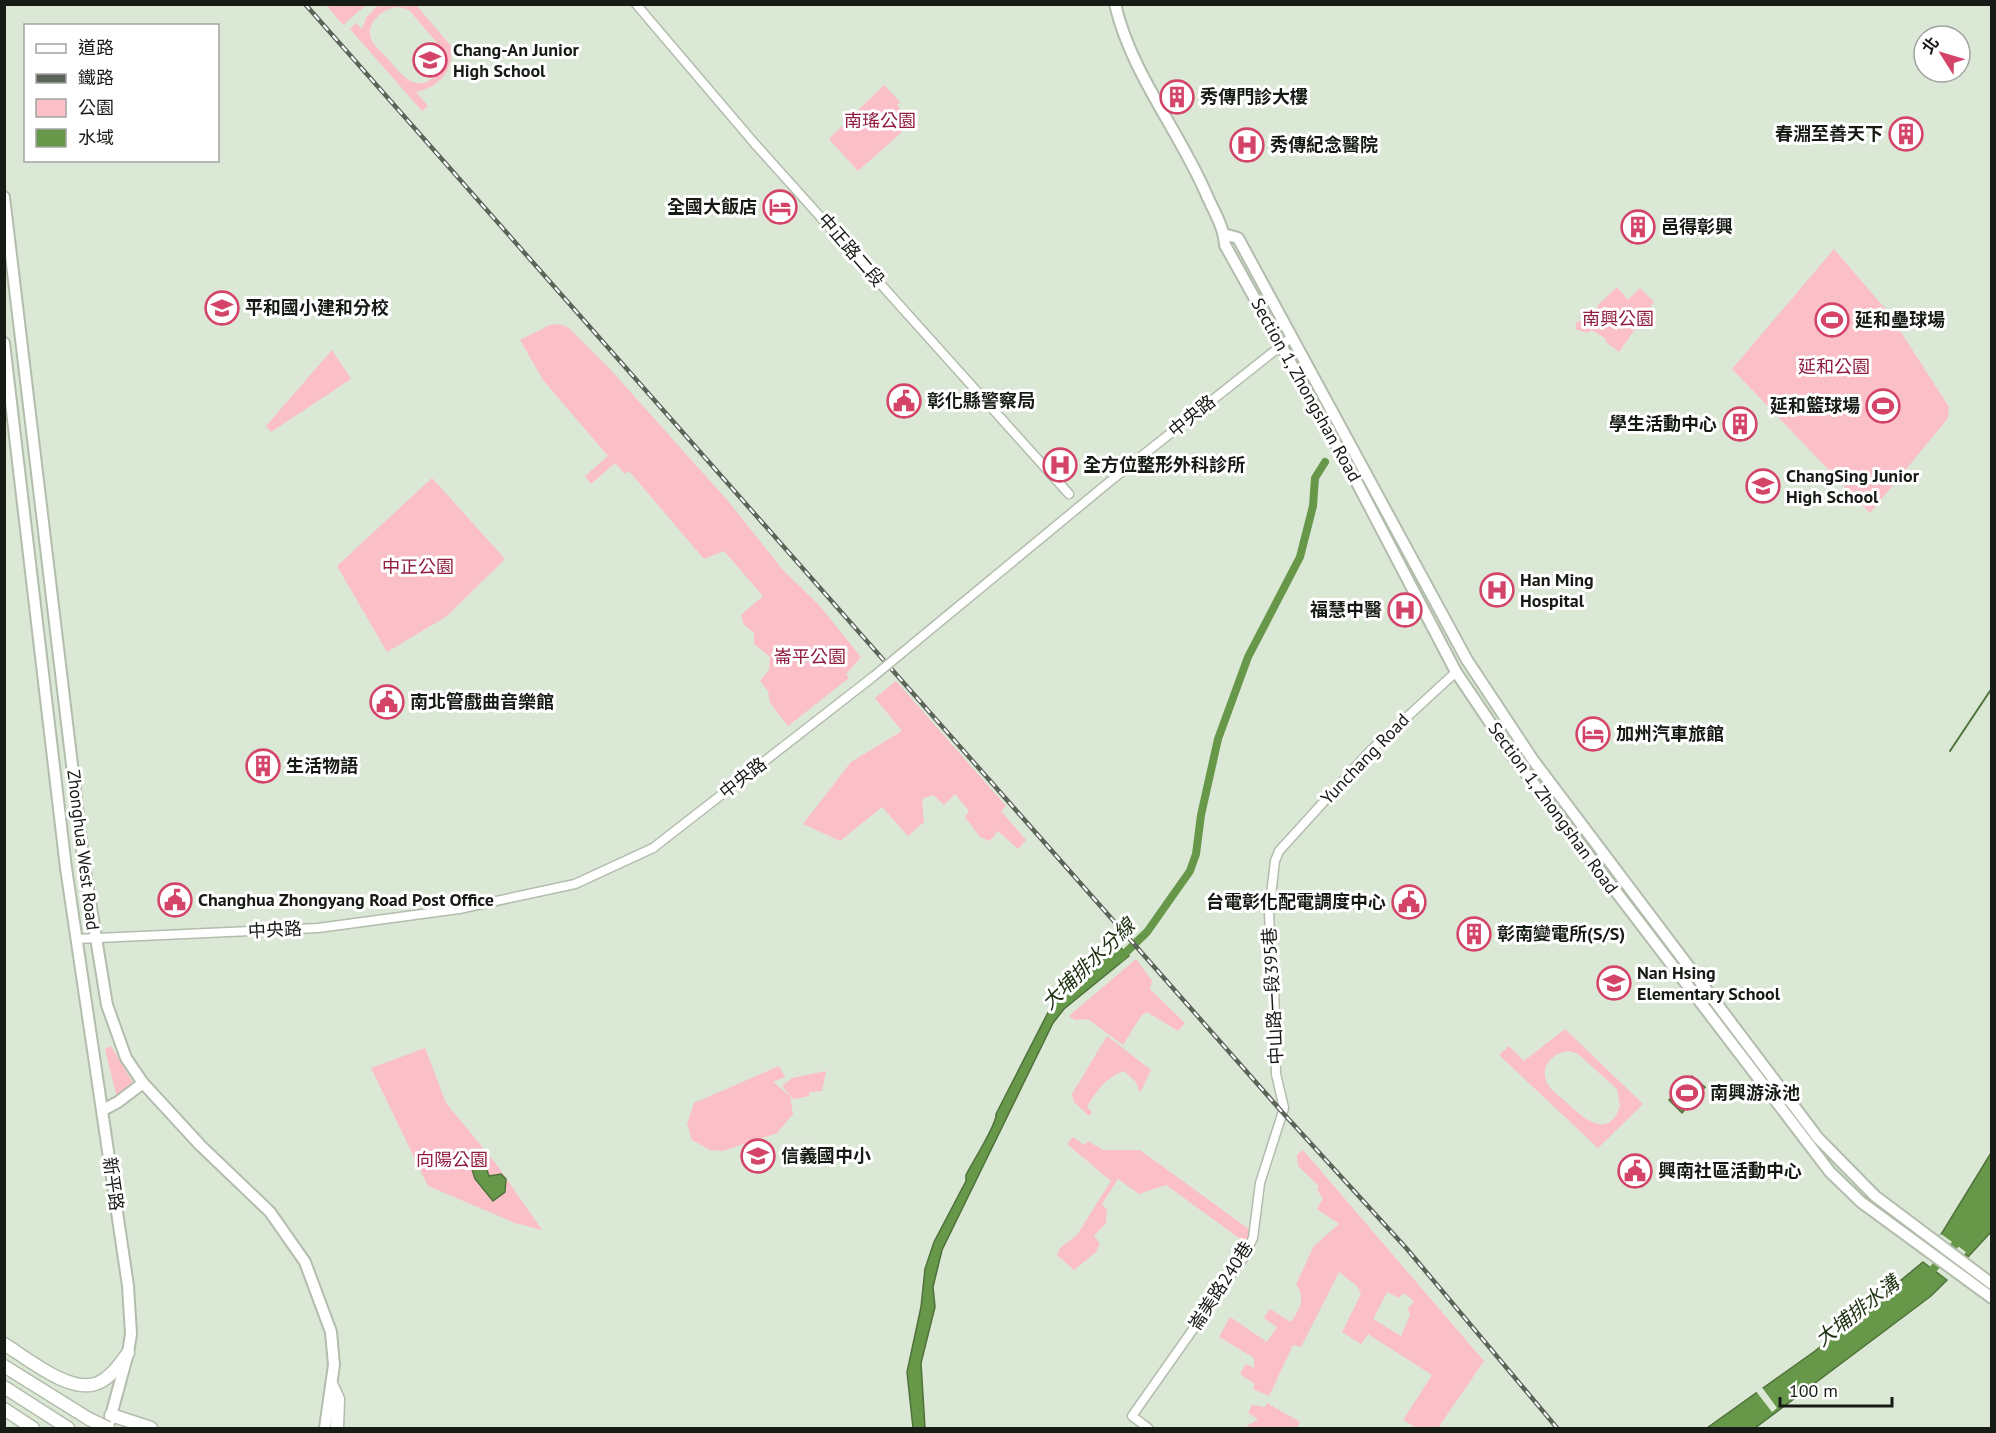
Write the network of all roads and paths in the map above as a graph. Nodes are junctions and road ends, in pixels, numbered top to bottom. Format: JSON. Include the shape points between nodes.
{"nodes":[{"id":1,"x":636,"y":4,"type":"edge"},
{"id":2,"x":1115,"y":4,"type":"edge"},
{"id":3,"x":4,"y":197,"type":"edge"},
{"id":4,"x":1224,"y":234,"type":"junction"},
{"id":5,"x":1292,"y":337,"type":"junction"},
{"id":6,"x":4,"y":343,"type":"edge"},
{"id":7,"x":1282,"y":344,"type":"junction"},
{"id":8,"x":1069,"y":494,"type":"dead end"},
{"id":9,"x":1456,"y":672,"type":"junction"},
{"id":10,"x":1279,"y":851,"type":"joint"},
{"id":11,"x":94,"y":937,"type":"junction"},
{"id":12,"x":76,"y":939,"type":"junction"},
{"id":13,"x":143,"y":1083,"type":"junction"},
{"id":14,"x":103,"y":1110,"type":"junction"},
{"id":15,"x":1274,"y":1140,"type":"joint"},
{"id":16,"x":1992,"y":1284,"type":"edge"},
{"id":17,"x":1992,"y":1298,"type":"edge"},
{"id":18,"x":4,"y":1344,"type":"edge"},
{"id":19,"x":128,"y":1353,"type":"junction"},
{"id":20,"x":4,"y":1366,"type":"edge"},
{"id":21,"x":332,"y":1386,"type":"junction"},
{"id":22,"x":4,"y":1387,"type":"edge"},
{"id":23,"x":4,"y":1409,"type":"edge"},
{"id":24,"x":111,"y":1415,"type":"junction"},
{"id":25,"x":33,"y":1428,"type":"edge"},
{"id":26,"x":68,"y":1428,"type":"edge"},
{"id":27,"x":108,"y":1428,"type":"edge"},
{"id":28,"x":151,"y":1428,"type":"edge"},
{"id":29,"x":325,"y":1428,"type":"edge"},
{"id":30,"x":337,"y":1428,"type":"edge"},
{"id":31,"x":1148,"y":1428,"type":"edge"}],
"edges":[{"from":1,"to":8,"type":"street","name":"中正路二段","via":[[755,144]]},
{"from":2,"to":4,"type":"main road","name":"Section 1, Zhongshan Road","via":[[1137,63],[1189,157]]},
{"from":3,"to":11,"type":"main road","name":"Zhonghua West Road"},
{"from":4,"to":5,"type":"main road","name":"Section 1, Zhongshan Road","via":[[1238,238]]},
{"from":4,"to":7,"type":"main road","name":"Section 1, Zhongshan Road","via":[[1225,245]]},
{"from":5,"to":7,"type":"street","name":"中央路"},
{"from":5,"to":16,"type":"main road","name":"Section 1, Zhongshan Road","via":[[1467,660],[1533,760],[1818,1138],[1875,1196]]},
{"from":6,"to":12,"type":"main road","name":"Zhonghua West Road"},
{"from":7,"to":9,"type":"main road","name":"Section 1, Zhongshan Road"},
{"from":7,"to":11,"type":"street","name":"中央路","bridge":true,"via":[[874,676],[653,848],[575,884],[459,909],[318,928]]},
{"from":9,"to":10,"type":"street","name":"Yunchang Road","via":[[1370,751]]},
{"from":9,"to":17,"type":"main road","name":"Section 1, Zhongshan Road","via":[[1535,786],[1830,1172],[1861,1202]]},
{"from":10,"to":15,"type":"street","name":"中山路一段395巷","via":[[1272,874],[1270,938],[1276,1074],[1284,1108]]},
{"from":11,"to":12,"type":"street","name":"中央路"},
{"from":11,"to":13,"type":"main road","name":"Zhonghua West Road","via":[[107,1005],[118,1038]]},
{"from":12,"to":14,"type":"main road","name":"新平路"},
{"from":13,"to":14,"type":"main road"},
{"from":13,"to":21,"type":"main road","name":"Zhonghua West Road","via":[[270,1212],[305,1262],[331,1332]]},
{"from":14,"to":19,"type":"main road","name":"新平路","via":[[128,1286]]},
{"from":15,"to":31,"type":"street","name":"崙美路240巷","via":[[1260,1183],[1257,1224],[1249,1248],[1132,1416]]},
{"from":18,"to":19,"type":"highway","via":[[60,1378],[86,1386],[106,1377]]},
{"from":19,"to":24,"type":"main road","name":"新平路"},
{"from":20,"to":27,"type":"highway","bridge":true},
{"from":21,"to":29,"type":"main road","name":"Zhonghua West Road"},
{"from":21,"to":30,"type":"highway","via":[[338,1399]]},
{"from":22,"to":26,"type":"highway"},
{"from":23,"to":25,"type":"highway"},
{"from":24,"to":27,"type":"main road","name":"新平路"},
{"from":24,"to":28,"type":"highway"}]}
